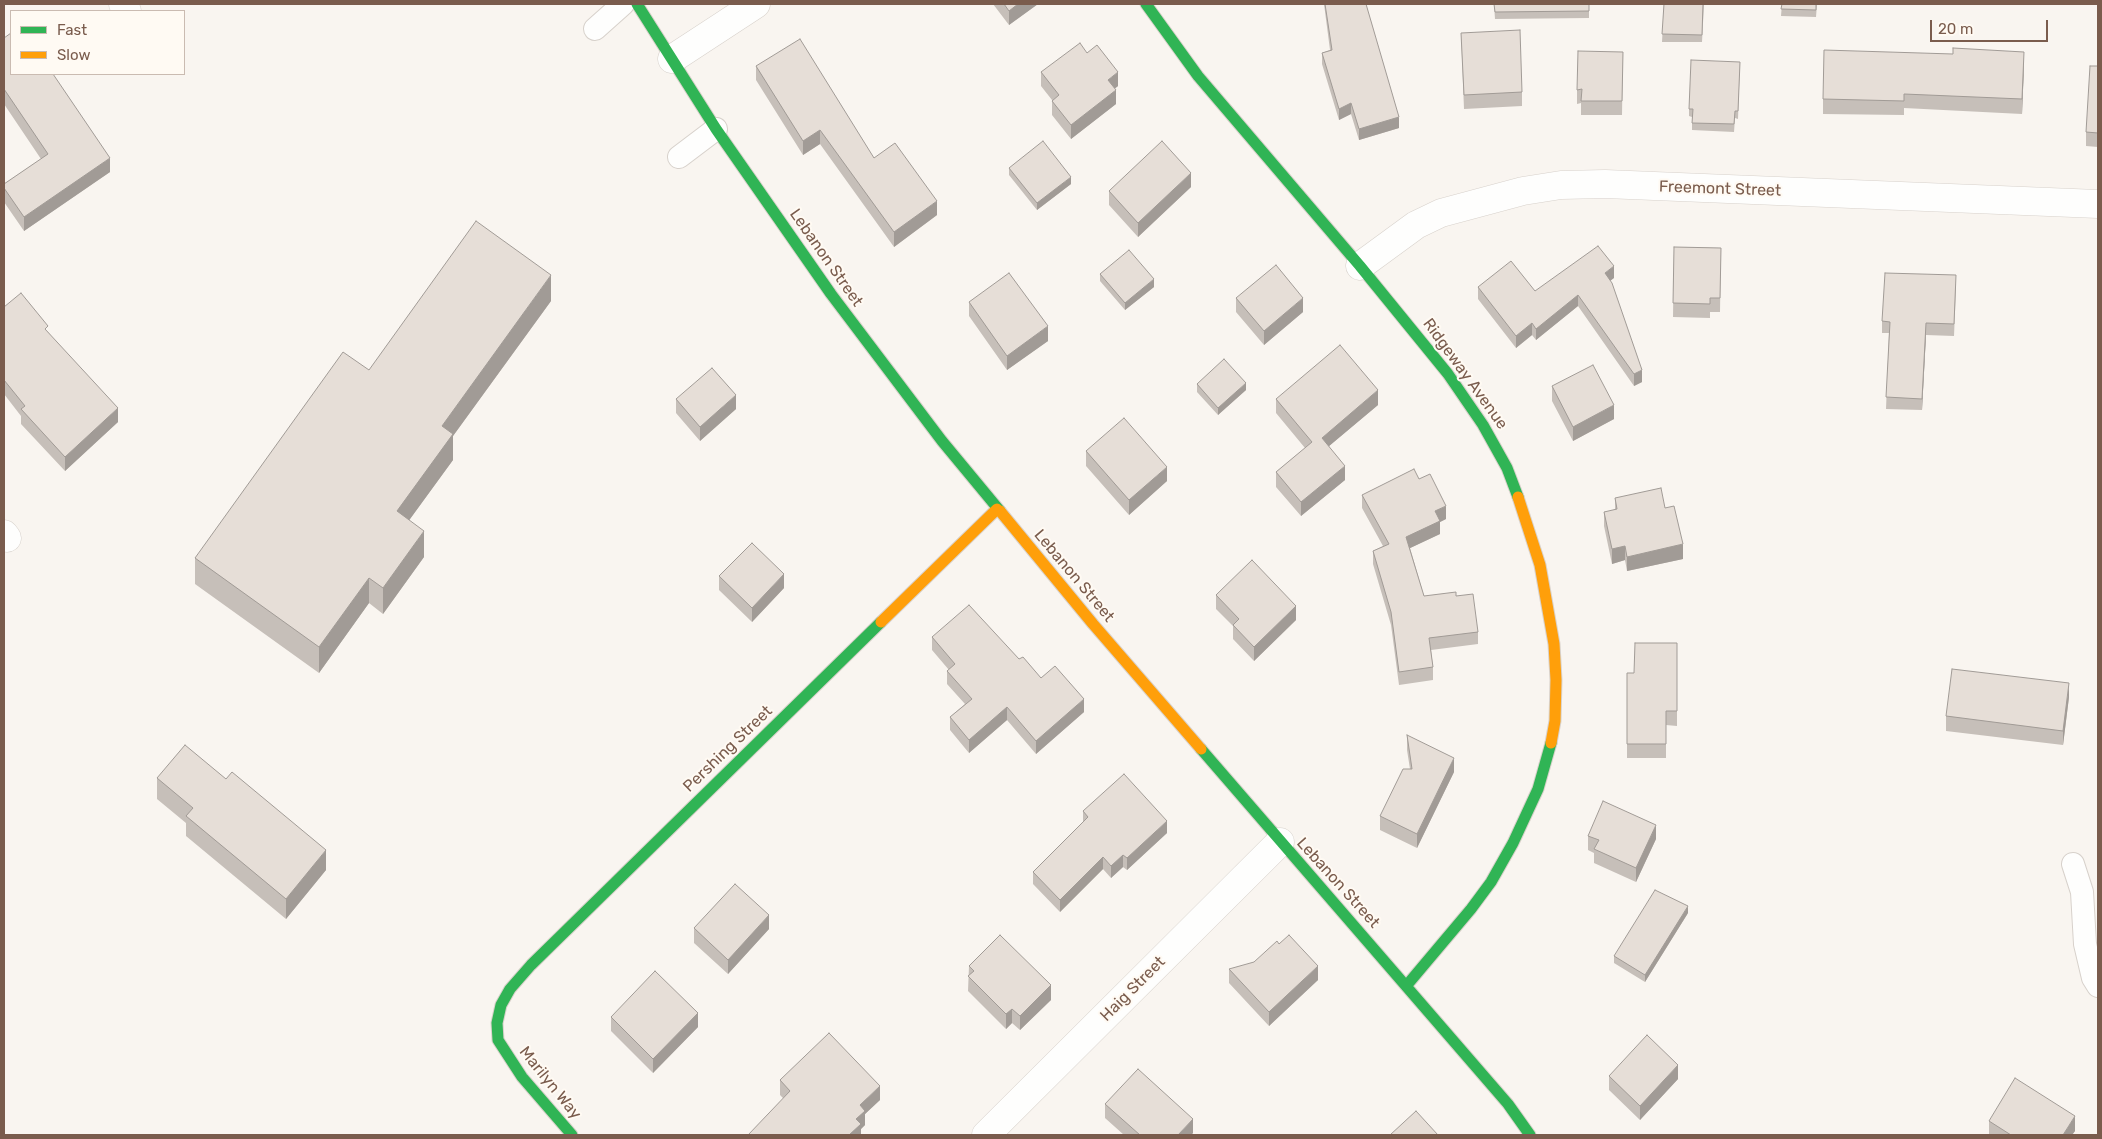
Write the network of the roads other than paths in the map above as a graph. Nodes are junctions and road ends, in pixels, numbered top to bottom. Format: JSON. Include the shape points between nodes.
{"nodes":[{"id":1,"x":623,"y":4,"type":"edge"},
{"id":2,"x":637,"y":4,"type":"edge"},
{"id":3,"x":756,"y":4,"type":"edge"},
{"id":4,"x":1146,"y":4,"type":"edge"},
{"id":5,"x":595,"y":29,"type":"dead end"},
{"id":6,"x":672,"y":59,"type":"junction"},
{"id":7,"x":716,"y":129,"type":"junction"},
{"id":8,"x":679,"y":156,"type":"dead end"},
{"id":9,"x":2098,"y":204,"type":"edge"},
{"id":10,"x":1360,"y":266,"type":"junction"},
{"id":11,"x":997,"y":509,"type":"junction"},
{"id":12,"x":1280,"y":842,"type":"junction"},
{"id":13,"x":2073,"y":864,"type":"dead end"},
{"id":14,"x":1407,"y":985,"type":"junction"},
{"id":15,"x":2098,"y":986,"type":"edge"},
{"id":16,"x":496,"y":1023,"type":"joint"},
{"id":17,"x":572,"y":1135,"type":"edge"},
{"id":18,"x":986,"y":1135,"type":"edge"},
{"id":19,"x":1530,"y":1135,"type":"edge"}],
"edges":[{"from":1,"to":5,"type":"lane"},
{"from":2,"to":6,"type":"main road","name":"Lebanon Street"},
{"from":3,"to":6,"type":"street"},
{"from":4,"to":10,"type":"main road","name":"Ridgeway Avenue","via":[[1198,76]]},
{"from":6,"to":7,"type":"main road","name":"Lebanon Street"},
{"from":7,"to":8,"type":"lane"},
{"from":7,"to":11,"type":"main road","name":"Lebanon Street","via":[[836,302]]},
{"from":9,"to":10,"type":"street","name":"Freemont Street","via":[[1561,185],[1514,193],[1441,213],[1416,225]]},
{"from":10,"to":14,"type":"main road","name":"Ridgeway Avenue","via":[[1448,374],[1494,441],[1524,512],[1540,565],[1554,644],[1554,721],[1549,755],[1536,795],[1491,882]]},
{"from":11,"to":12,"type":"main road","name":"Lebanon Street"},
{"from":11,"to":16,"type":"main road","name":"Pershing Street","via":[[531,965],[510,989]]},
{"from":12,"to":14,"type":"main road","name":"Lebanon Street"},
{"from":12,"to":18,"type":"street","name":"Haig Street"},
{"from":13,"to":15,"type":"lane","via":[[2082,892],[2085,944]]},
{"from":14,"to":19,"type":"main road","name":"Lebanon Street","via":[[1508,1104]]},
{"from":16,"to":17,"type":"main road","name":"Marilyn Way","via":[[498,1040],[506,1056]]}]}
